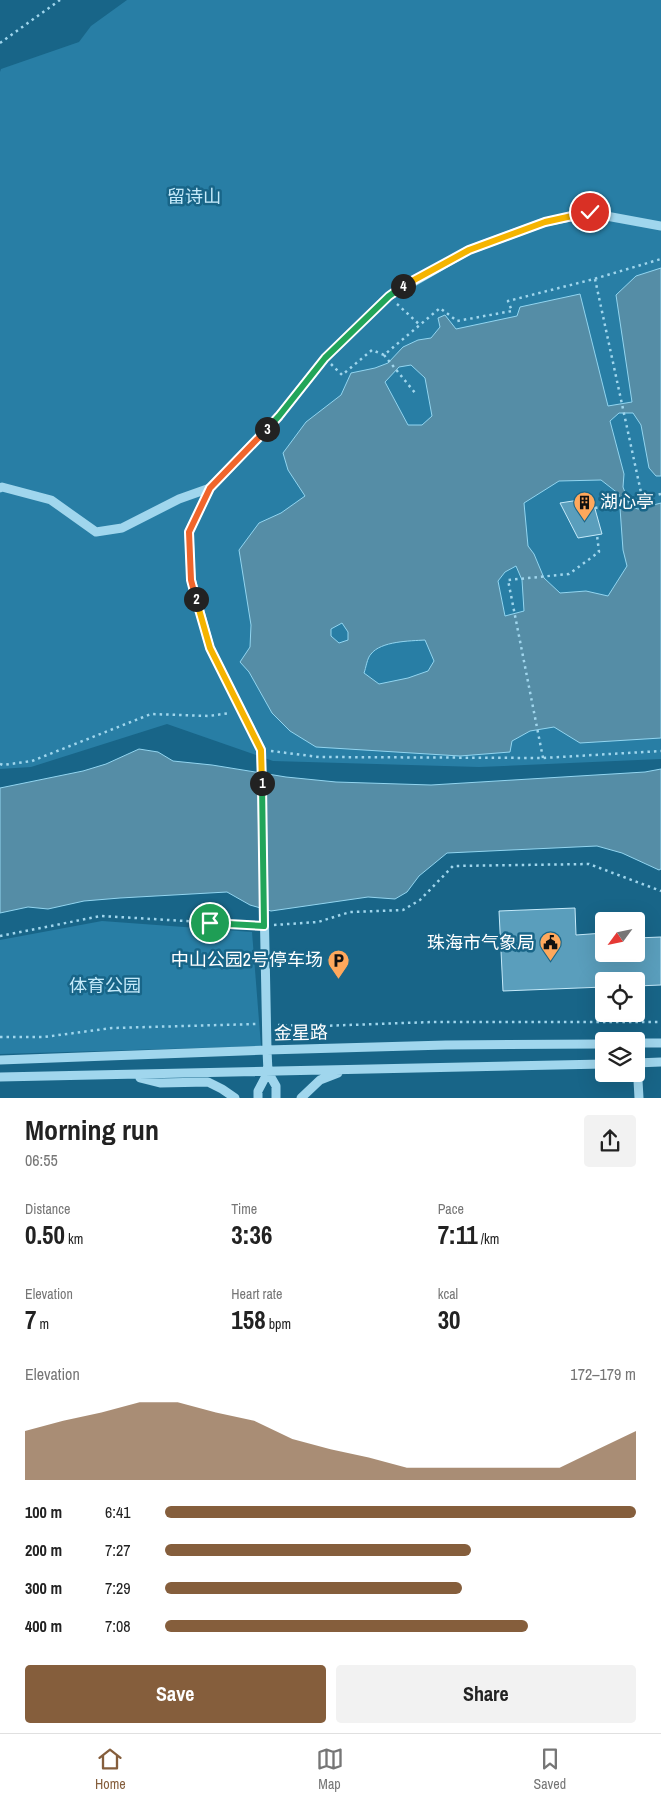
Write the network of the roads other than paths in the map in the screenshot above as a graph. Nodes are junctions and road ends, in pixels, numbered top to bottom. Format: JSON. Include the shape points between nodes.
{"nodes":[{"id":1,"x":661,"y":226,"type":"edge"},
{"id":2,"x":0,"y":488,"type":"edge"},
{"id":3,"x":210,"y":488,"type":"junction"},
{"id":4,"x":645,"y":1043,"type":"edge"},
{"id":5,"x":661,"y":1043,"type":"edge"},
{"id":6,"x":595,"y":1044,"type":"edge"},
{"id":7,"x":267,"y":1050,"type":"junction"},
{"id":8,"x":0,"y":1060,"type":"edge"},
{"id":9,"x":661,"y":1062,"type":"edge"},
{"id":10,"x":645,"y":1063,"type":"edge"},
{"id":11,"x":595,"y":1064,"type":"edge"},
{"id":12,"x":346,"y":1070,"type":"junction"},
{"id":13,"x":268,"y":1072,"type":"junction"},
{"id":14,"x":125,"y":1075,"type":"junction"},
{"id":15,"x":0,"y":1078,"type":"edge"},
{"id":16,"x":638,"y":1082,"type":"edge"},
{"id":17,"x":235,"y":1098,"type":"edge"},
{"id":18,"x":258,"y":1098,"type":"edge"},
{"id":19,"x":276,"y":1098,"type":"edge"},
{"id":20,"x":301,"y":1098,"type":"edge"},
{"id":21,"x":639,"y":1098,"type":"edge"}],
"edges":[{"from":1,"to":3,"type":"street","via":[[590,212],[545,222],[469,250],[389,296],[325,358],[279,416]]},
{"from":2,"to":3,"type":"street","via":[[51,500],[96,532],[122,528],[179,499]]},
{"from":3,"to":7,"type":"street","via":[[189,532],[191,580],[210,648],[261,750]]},
{"from":4,"to":5,"type":"street"},
{"from":6,"to":7,"type":"street","name":"金星路"},
{"from":7,"to":8,"type":"street","name":"金星路"},
{"from":7,"to":13,"type":"street"},
{"from":9,"to":10,"type":"street"},
{"from":11,"to":12,"type":"street"},
{"from":12,"to":13,"type":"street"},
{"from":12,"to":20,"type":"street","via":[[320,1080]]},
{"from":13,"to":14,"type":"street"},
{"from":13,"to":18,"type":"street","via":[[258,1091]]},
{"from":13,"to":19,"type":"street","via":[[276,1086]]},
{"from":14,"to":15,"type":"street"},
{"from":14,"to":17,"type":"street","via":[[160,1083],[208,1082]]},
{"from":16,"to":21,"type":"street"}]}
